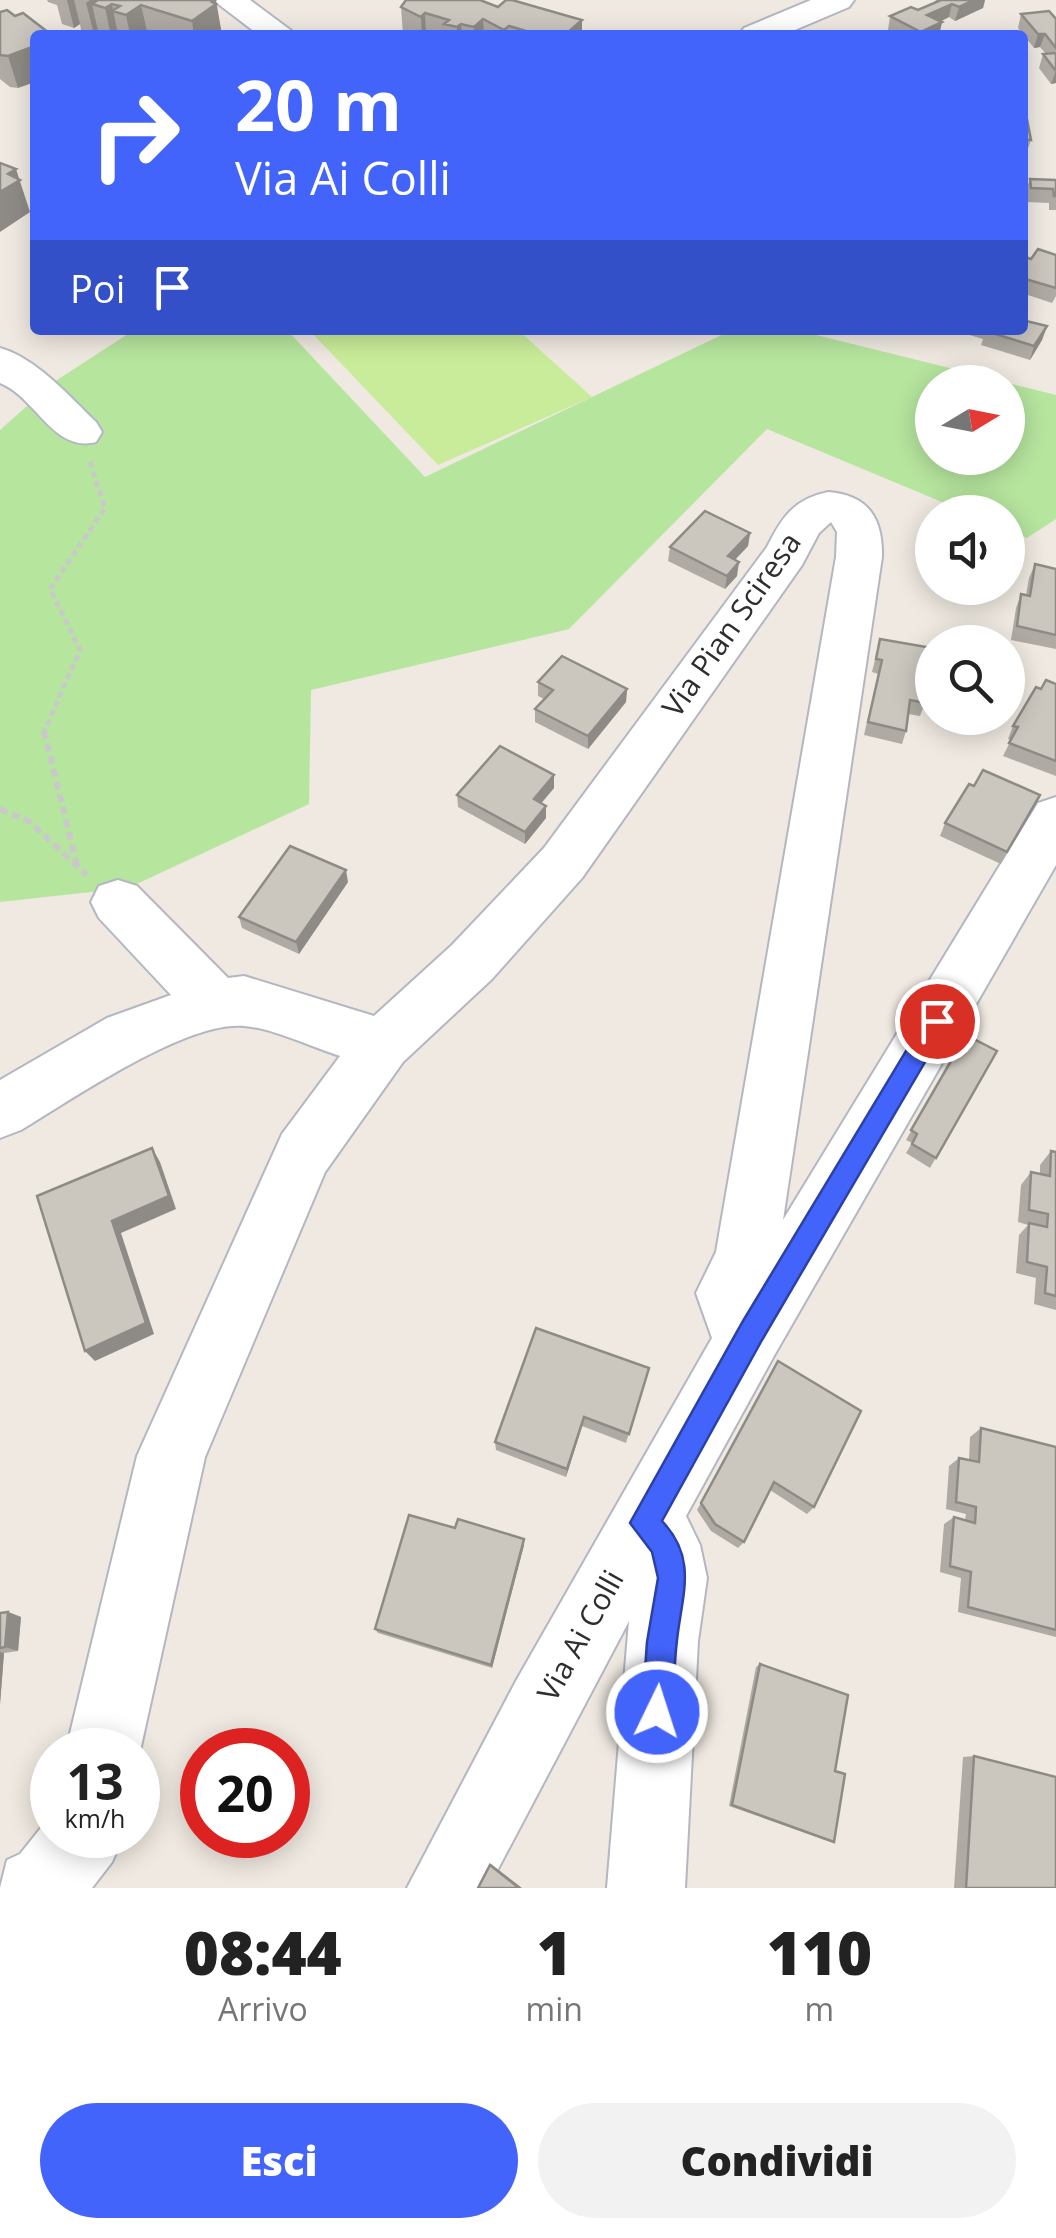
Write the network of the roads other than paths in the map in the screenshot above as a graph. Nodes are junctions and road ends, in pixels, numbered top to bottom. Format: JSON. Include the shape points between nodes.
{"nodes":[{"id":1,"x":229,"y":0,"type":"edge"},
{"id":2,"x":838,"y":0,"type":"edge"},
{"id":3,"x":274,"y":30,"type":"edge"},
{"id":4,"x":767,"y":30,"type":"edge"},
{"id":5,"x":0,"y":361,"type":"edge"},
{"id":6,"x":81,"y":432,"type":"road end"},
{"id":7,"x":1056,"y":818,"type":"edge"},
{"id":8,"x":118,"y":902,"type":"road end"},
{"id":9,"x":216,"y":1004,"type":"junction"},
{"id":10,"x":383,"y":1044,"type":"junction"},
{"id":11,"x":0,"y":1110,"type":"edge"},
{"id":12,"x":752,"y":1330,"type":"junction"},
{"id":13,"x":645,"y":1523,"type":"junction"},
{"id":14,"x":109,"y":1728,"type":"edge"},
{"id":15,"x":66,"y":1858,"type":"edge"},
{"id":16,"x":36,"y":1888,"type":"edge"},
{"id":17,"x":446,"y":1888,"type":"edge"},
{"id":18,"x":646,"y":1888,"type":"edge"}],
"edges":[{"from":1,"to":3,"type":"street"},
{"from":2,"to":4,"type":"street"},
{"from":5,"to":6,"type":"street","via":[[30,380]]},
{"from":7,"to":12,"type":"street","name":"Via Ai Colli"},
{"from":8,"to":9,"type":"street"},
{"from":9,"to":10,"type":"street","via":[[244,1001]]},
{"from":9,"to":11,"type":"street","via":[[127,1036]]},
{"from":10,"to":12,"type":"street","name":"Via Pian Sciresa","via":[[472,962],[563,863],[806,520],[826,506],[854,515],[859,556],[746,1258],[728,1293],[736,1319]]},
{"from":10,"to":14,"type":"street","via":[[303,1154],[171,1456]]},
{"from":12,"to":13,"type":"street","name":"Via Ai Colli"},
{"from":13,"to":17,"type":"street","name":"Via Ai Colli"},
{"from":13,"to":18,"type":"street","via":[[665,1545],[672,1578]]},
{"from":15,"to":16,"type":"street"}]}
